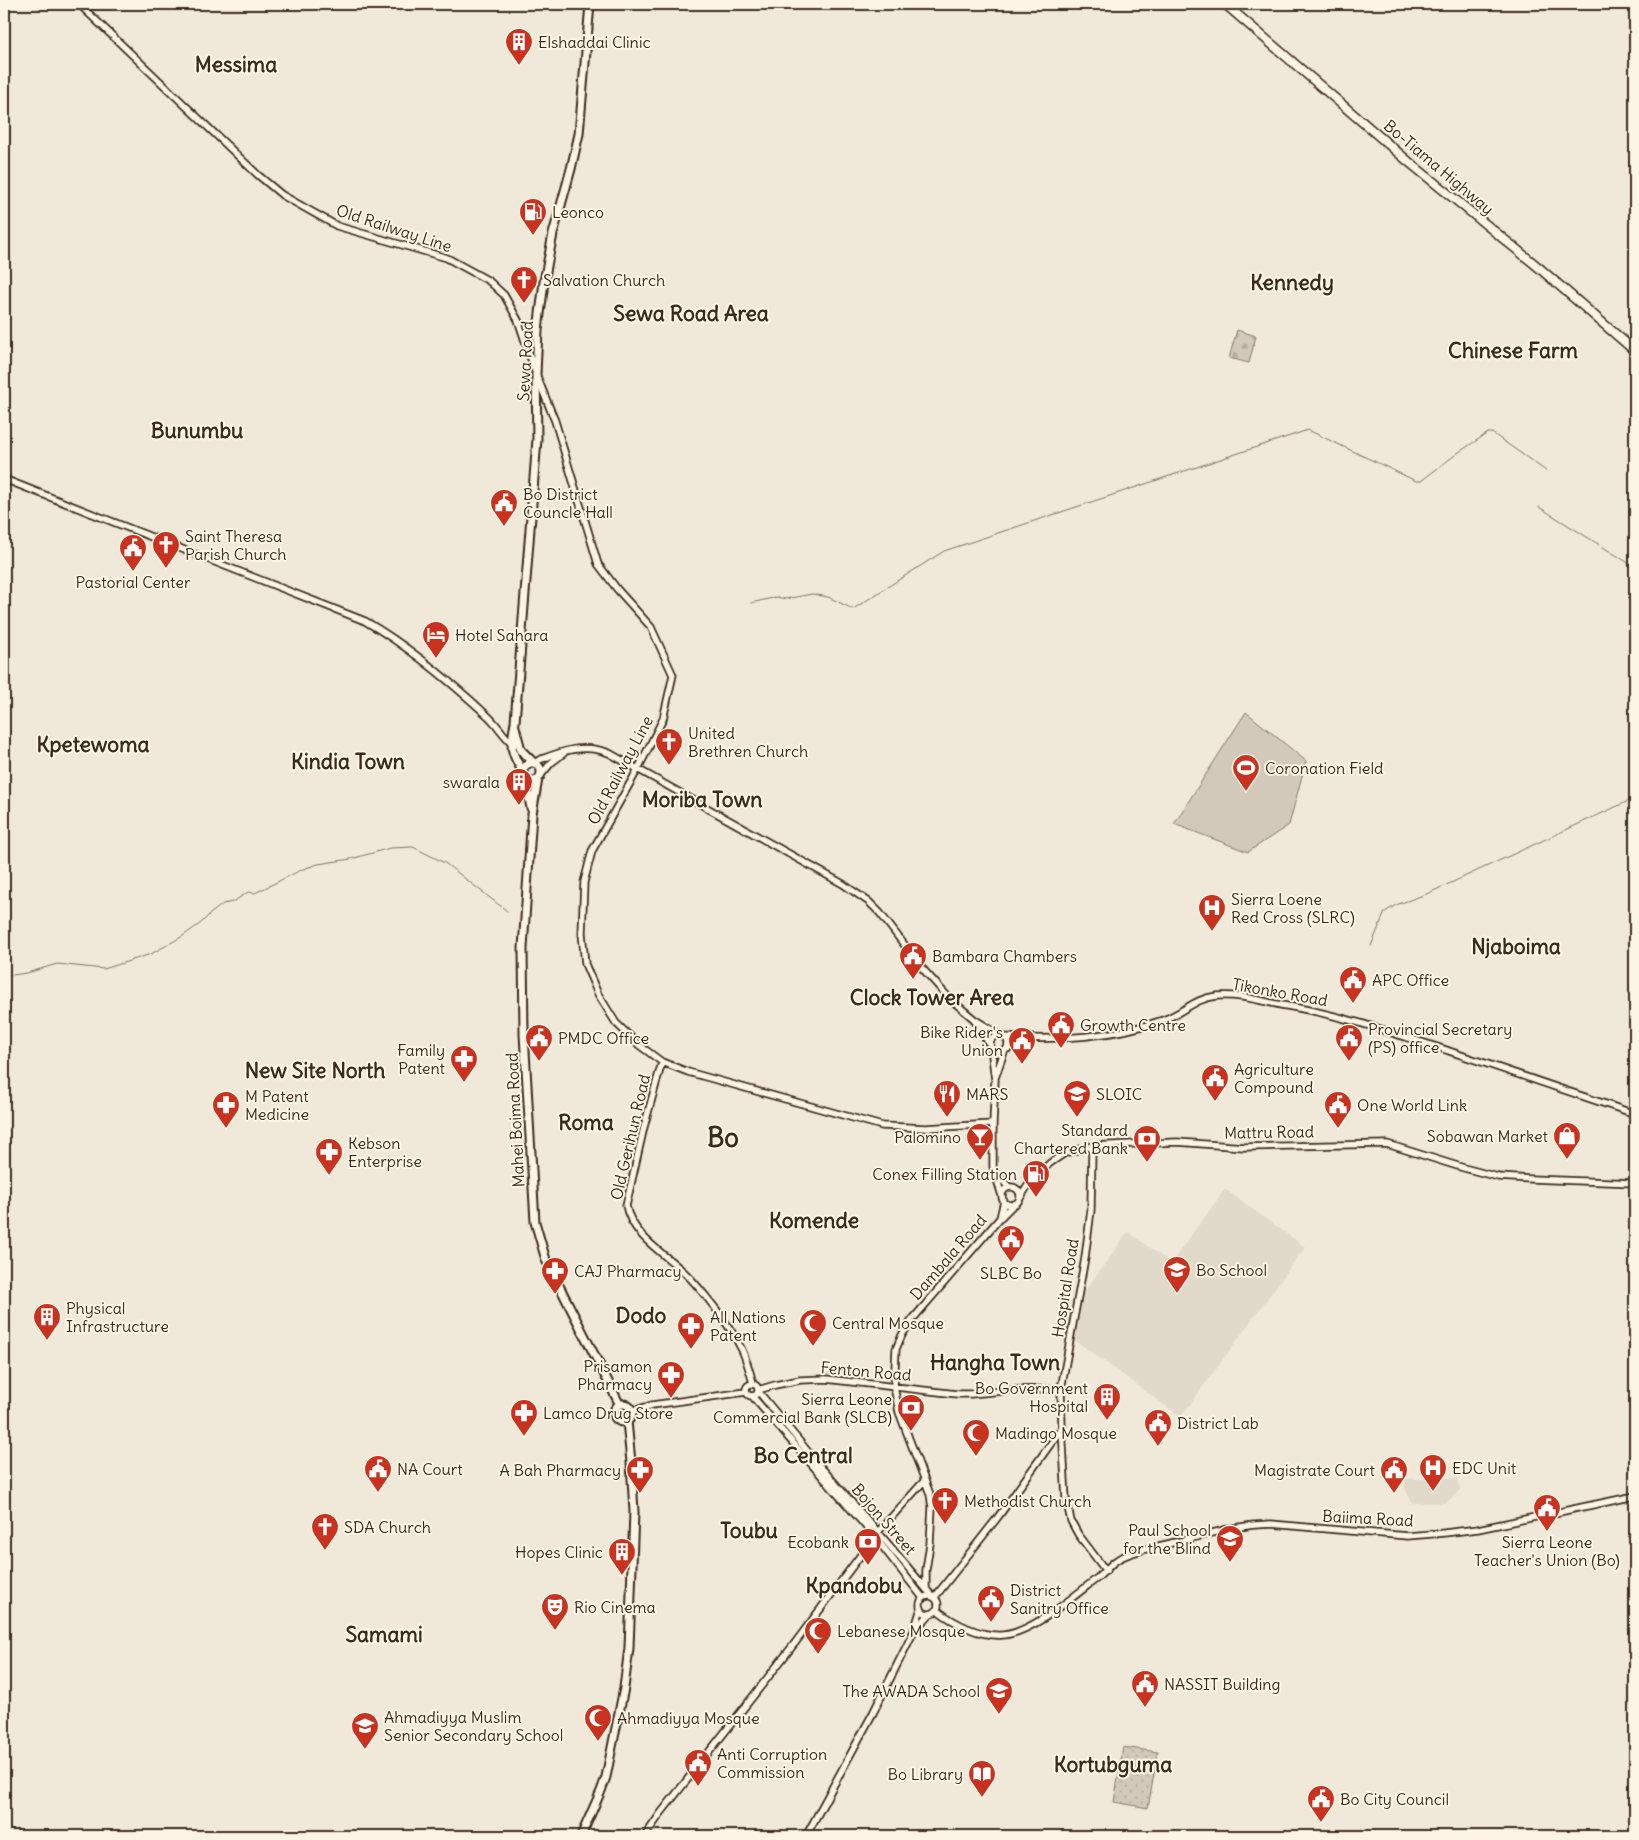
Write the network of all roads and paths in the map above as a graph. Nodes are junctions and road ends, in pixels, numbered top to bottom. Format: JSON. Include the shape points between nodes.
{"nodes":[{"id":1,"x":80,"y":4,"type":"edge"},
{"id":2,"x":590,"y":4,"type":"edge"},
{"id":3,"x":1225,"y":4,"type":"edge"},
{"id":4,"x":1635,"y":352,"type":"edge"},
{"id":5,"x":536,"y":374,"type":"junction"},
{"id":6,"x":4,"y":479,"type":"edge"},
{"id":7,"x":515,"y":724,"type":"junction"},
{"id":8,"x":511,"y":743,"type":"junction"},
{"id":9,"x":521,"y":750,"type":"junction"},
{"id":10,"x":566,"y":751,"type":"junction"},
{"id":11,"x":534,"y":763,"type":"junction"},
{"id":12,"x":638,"y":769,"type":"junction"},
{"id":13,"x":524,"y":775,"type":"junction"},
{"id":14,"x":540,"y":777,"type":"junction"},
{"id":15,"x":532,"y":814,"type":"junction"},
{"id":16,"x":974,"y":1019,"type":"junction"},
{"id":17,"x":1003,"y":1036,"type":"junction"},
{"id":18,"x":1032,"y":1039,"type":"junction"},
{"id":19,"x":991,"y":1047,"type":"junction"},
{"id":20,"x":1006,"y":1050,"type":"junction"},
{"id":21,"x":662,"y":1062,"type":"junction"},
{"id":22,"x":995,"y":1080,"type":"junction"},
{"id":23,"x":1635,"y":1114,"type":"edge"},
{"id":24,"x":993,"y":1124,"type":"junction"},
{"id":25,"x":1092,"y":1146,"type":"junction"},
{"id":26,"x":994,"y":1172,"type":"junction"},
{"id":27,"x":1030,"y":1182,"type":"junction"},
{"id":28,"x":1635,"y":1183,"type":"edge"},
{"id":29,"x":1010,"y":1187,"type":"junction"},
{"id":30,"x":1003,"y":1198,"type":"junction"},
{"id":31,"x":1016,"y":1202,"type":"junction"},
{"id":32,"x":1000,"y":1218,"type":"junction"},
{"id":33,"x":753,"y":1383,"type":"junction"},
{"id":34,"x":894,"y":1387,"type":"junction"},
{"id":35,"x":1061,"y":1389,"type":"junction"},
{"id":36,"x":758,"y":1391,"type":"junction"},
{"id":37,"x":746,"y":1392,"type":"junction"},
{"id":38,"x":752,"y":1396,"type":"junction"},
{"id":39,"x":620,"y":1405,"type":"junction"},
{"id":40,"x":632,"y":1411,"type":"junction"},
{"id":41,"x":627,"y":1421,"type":"junction"},
{"id":42,"x":1062,"y":1428,"type":"junction"},
{"id":43,"x":925,"y":1480,"type":"junction"},
{"id":44,"x":1635,"y":1496,"type":"edge"},
{"id":45,"x":877,"y":1534,"type":"junction"},
{"id":46,"x":926,"y":1570,"type":"junction"},
{"id":47,"x":1106,"y":1571,"type":"junction"},
{"id":48,"x":921,"y":1584,"type":"junction"},
{"id":49,"x":926,"y":1589,"type":"junction"},
{"id":50,"x":921,"y":1595,"type":"junction"},
{"id":51,"x":933,"y":1596,"type":"junction"},
{"id":52,"x":921,"y":1608,"type":"junction"},
{"id":53,"x":936,"y":1610,"type":"junction"},
{"id":54,"x":930,"y":1614,"type":"junction"},
{"id":55,"x":914,"y":1631,"type":"junction"},
{"id":56,"x":581,"y":1836,"type":"edge"},
{"id":57,"x":645,"y":1836,"type":"edge"},
{"id":58,"x":806,"y":1836,"type":"edge"}],
"edges":[{"from":1,"to":5,"type":"street","name":"Old Railway Line","via":[[282,195],[337,226],[447,258],[489,281],[504,295],[518,320]]},
{"from":2,"to":5,"type":"main road","name":"Sewa Road","via":[[580,128],[548,256]]},
{"from":3,"to":4,"type":"highway","name":"Bo-Tiama Highway"},
{"from":5,"to":7,"type":"main road","name":"Sewa Road","via":[[537,435]]},
{"from":5,"to":12,"type":"street","name":"Old Railway Line","via":[[555,420],[598,564],[651,627],[673,675],[663,719]]},
{"from":6,"to":8,"type":"street","via":[[366,621],[448,680],[490,717]]},
{"from":7,"to":8,"type":"main road"},
{"from":7,"to":9,"type":"main road"},
{"from":8,"to":9,"type":"street"},
{"from":8,"to":13,"type":"main road","via":[[513,755]]},
{"from":9,"to":11,"type":"main road"},
{"from":10,"to":11,"type":"street"},
{"from":10,"to":12,"type":"street","via":[[602,750]]},
{"from":10,"to":14,"type":"street","via":[[550,763]]},
{"from":11,"to":13,"type":"main road","via":[[526,765]]},
{"from":11,"to":14,"type":"main road","via":[[540,767]]},
{"from":12,"to":16,"type":"street","via":[[843,884],[869,902],[922,968],[949,998]]},
{"from":12,"to":21,"type":"street","name":"Old Railway Line","via":[[592,851],[584,882],[582,932],[586,964],[598,994],[616,1022]]},
{"from":13,"to":14,"type":"main road","via":[[530,781]]},
{"from":13,"to":15,"type":"main road"},
{"from":14,"to":15,"type":"main road"},
{"from":15,"to":39,"type":"main road","name":"Mahei Boima Road","via":[[523,948],[535,1222],[553,1276]]},
{"from":16,"to":17,"type":"street"},
{"from":16,"to":19,"type":"street"},
{"from":17,"to":18,"type":"street"},
{"from":17,"to":19,"type":"street","via":[[993,1037]]},
{"from":17,"to":20,"type":"street","via":[[1008,1043]]},
{"from":18,"to":20,"type":"street"},
{"from":18,"to":23,"type":"street","name":"Tikonko Road","via":[[1133,1029],[1164,1020],[1199,999],[1238,997],[1318,1011],[1372,1026]]},
{"from":19,"to":20,"type":"street","via":[[996,1053]]},
{"from":19,"to":22,"type":"street"},
{"from":20,"to":22,"type":"street"},
{"from":21,"to":24,"type":"street","name":"Old Railway Line","via":[[882,1126],[926,1128]]},
{"from":21,"to":33,"type":"street","name":"Old Gerihun Road","via":[[626,1206],[627,1214],[639,1232],[690,1278],[719,1315],[742,1350]]},
{"from":22,"to":24,"type":"street"},
{"from":24,"to":26,"type":"street"},
{"from":25,"to":27,"type":"street","name":"Mattru Road","via":[[1065,1153]]},
{"from":25,"to":28,"type":"street","name":"Mattru Road","via":[[1177,1142],[1244,1147],[1387,1144],[1498,1176]]},
{"from":25,"to":35,"type":"street","name":"Hospital Road","via":[[1091,1210]]},
{"from":26,"to":29,"type":"street"},
{"from":26,"to":30,"type":"street"},
{"from":27,"to":29,"type":"street","name":"Mattru Road"},
{"from":27,"to":31,"type":"street","name":"Mattru Road"},
{"from":29,"to":30,"type":"street","via":[[1004,1190]]},
{"from":29,"to":31,"type":"street","via":[[1019,1192]]},
{"from":30,"to":31,"type":"street","via":[[1009,1204]]},
{"from":30,"to":32,"type":"street","name":"Dambala Road"},
{"from":31,"to":32,"type":"street","name":"Dambala Road"},
{"from":32,"to":34,"type":"street","name":"Dambala Road","via":[[902,1335],[896,1349]]},
{"from":33,"to":36,"type":"street"},
{"from":33,"to":37,"type":"street","via":[[747,1386]]},
{"from":34,"to":35,"type":"street","name":"Fenton Road","via":[[970,1394]]},
{"from":34,"to":36,"type":"street","name":"Fenton Road","via":[[826,1379],[800,1380]]},
{"from":34,"to":43,"type":"street","name":"Dambala Road","via":[[899,1412]]},
{"from":35,"to":42,"type":"street","name":"Hospital Road"},
{"from":36,"to":38,"type":"street"},
{"from":36,"to":45,"type":"street","name":"Bojon Street"},
{"from":37,"to":38,"type":"street"},
{"from":37,"to":40,"type":"street","via":[[652,1405]]},
{"from":38,"to":45,"type":"street","name":"Bojon Street"},
{"from":39,"to":40,"type":"main road","via":[[627,1405]]},
{"from":39,"to":41,"type":"main road","via":[[615,1410],[616,1416]]},
{"from":40,"to":41,"type":"main road"},
{"from":41,"to":56,"type":"main road","via":[[634,1531],[629,1648],[606,1777]]},
{"from":42,"to":47,"type":"street","name":"Hospital Road","via":[[1066,1499],[1071,1521]]},
{"from":42,"to":51,"type":"street","via":[[998,1518]]},
{"from":43,"to":45,"type":"street"},
{"from":43,"to":46,"type":"street","name":"Dambala Road","via":[[932,1507]]},
{"from":44,"to":47,"type":"street","name":"Baiima Road","via":[[1478,1529],[1416,1535],[1249,1525],[1122,1557]]},
{"from":45,"to":48,"type":"street","name":"Bojon Street"},
{"from":45,"to":50,"type":"street","name":"Bojon Street"},
{"from":45,"to":57,"type":"street"},
{"from":46,"to":48,"type":"street","name":"Dambala Road"},
{"from":46,"to":49,"type":"street","name":"Dambala Road"},
{"from":47,"to":53,"type":"street","name":"Baiima Road","via":[[1038,1622],[1013,1634],[995,1635],[955,1623]]},
{"from":48,"to":49,"type":"street","name":"Bojon Street"},
{"from":48,"to":50,"type":"street","name":"Dambala Road"},
{"from":49,"to":51,"type":"street","name":"Bojon Street"},
{"from":50,"to":51,"type":"street"},
{"from":50,"to":52,"type":"street"},
{"from":51,"to":53,"type":"street","via":[[938,1604]]},
{"from":52,"to":54,"type":"street"},
{"from":52,"to":55,"type":"street"},
{"from":53,"to":54,"type":"street"},
{"from":54,"to":55,"type":"street"},
{"from":55,"to":58,"type":"street"}]}
